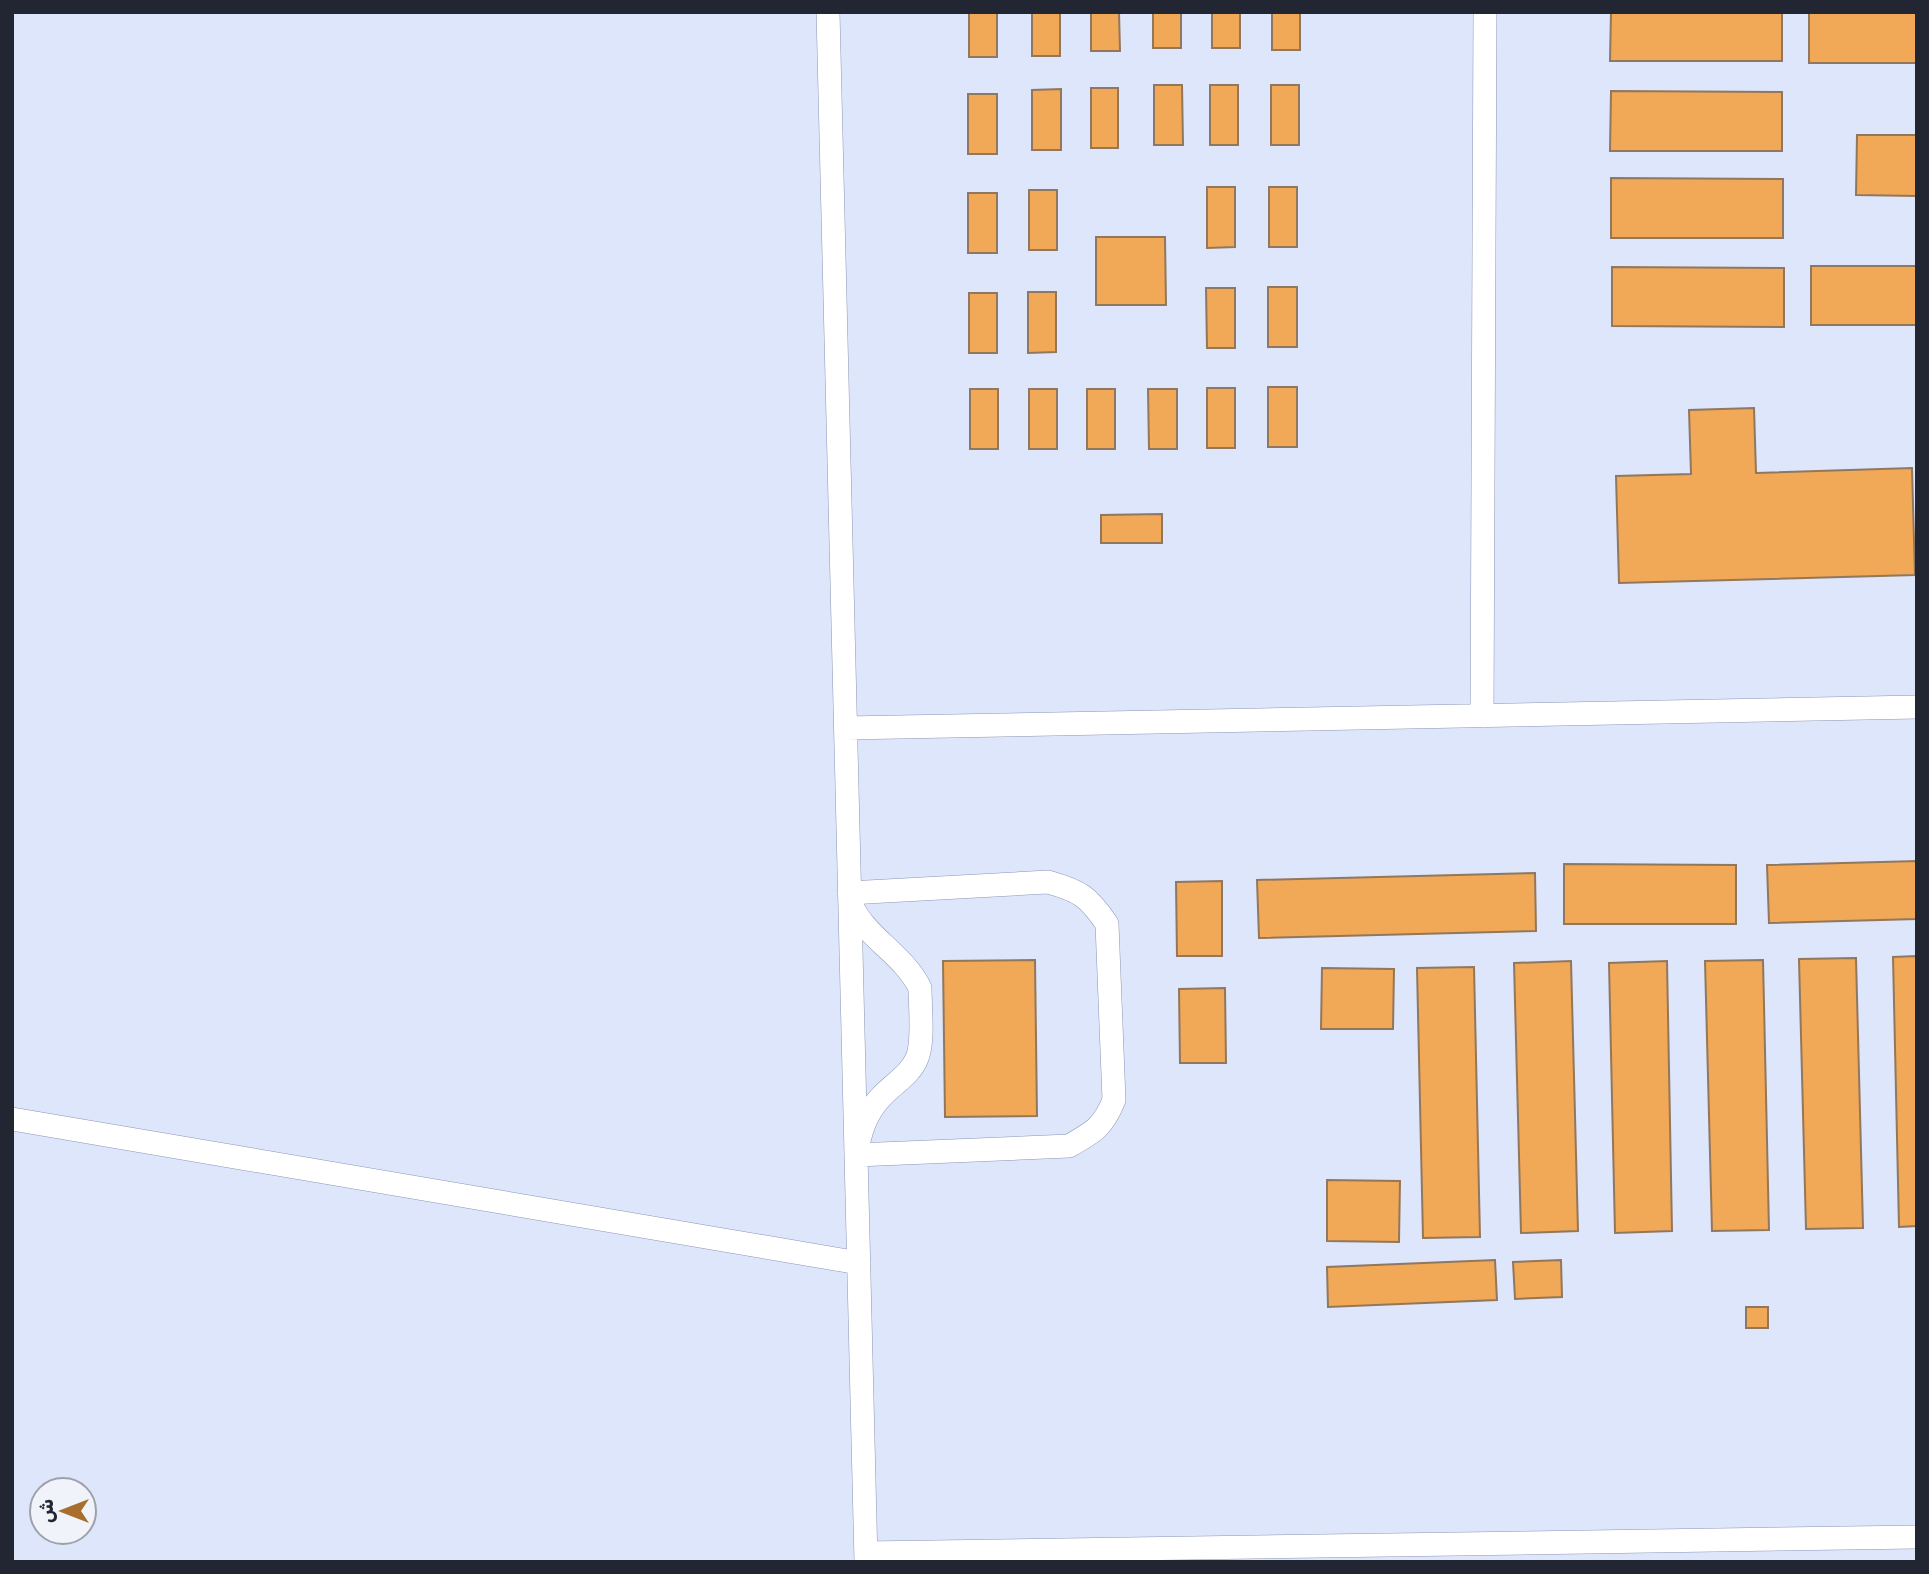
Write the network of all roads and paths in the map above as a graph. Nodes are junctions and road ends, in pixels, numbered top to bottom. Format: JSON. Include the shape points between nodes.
{"nodes":[{"id":1,"x":828,"y":12,"type":"edge"},
{"id":2,"x":1485,"y":12,"type":"edge"},
{"id":3,"x":1917,"y":707,"type":"edge"},
{"id":4,"x":1482,"y":716,"type":"junction"},
{"id":5,"x":846,"y":728,"type":"junction"},
{"id":6,"x":849,"y":898,"type":"junction"},
{"id":7,"x":12,"y":1119,"type":"edge"},
{"id":8,"x":856,"y":1155,"type":"junction"},
{"id":9,"x":859,"y":1264,"type":"junction"},
{"id":10,"x":1917,"y":1537,"type":"edge"},
{"id":11,"x":866,"y":1558,"type":"edge"}],
"edges":[{"from":1,"to":5,"type":"lane"},
{"from":2,"to":4,"type":"lane"},
{"from":3,"to":4,"type":"lane"},
{"from":4,"to":5,"type":"lane"},
{"from":5,"to":6,"type":"lane"},
{"from":6,"to":8,"type":"lane"},
{"from":6,"to":8,"type":"lane","via":[[865,928],[900,961],[920,988],[917,1060],[870,1111],[860,1130]]},
{"from":6,"to":8,"type":"lane","via":[[1048,882],[1073,889],[1093,903],[1107,924],[1114,1100],[1106,1119],[1069,1146]]},
{"from":7,"to":9,"type":"lane"},
{"from":8,"to":9,"type":"lane"},
{"from":9,"to":11,"type":"lane"},
{"from":10,"to":11,"type":"lane"}]}
